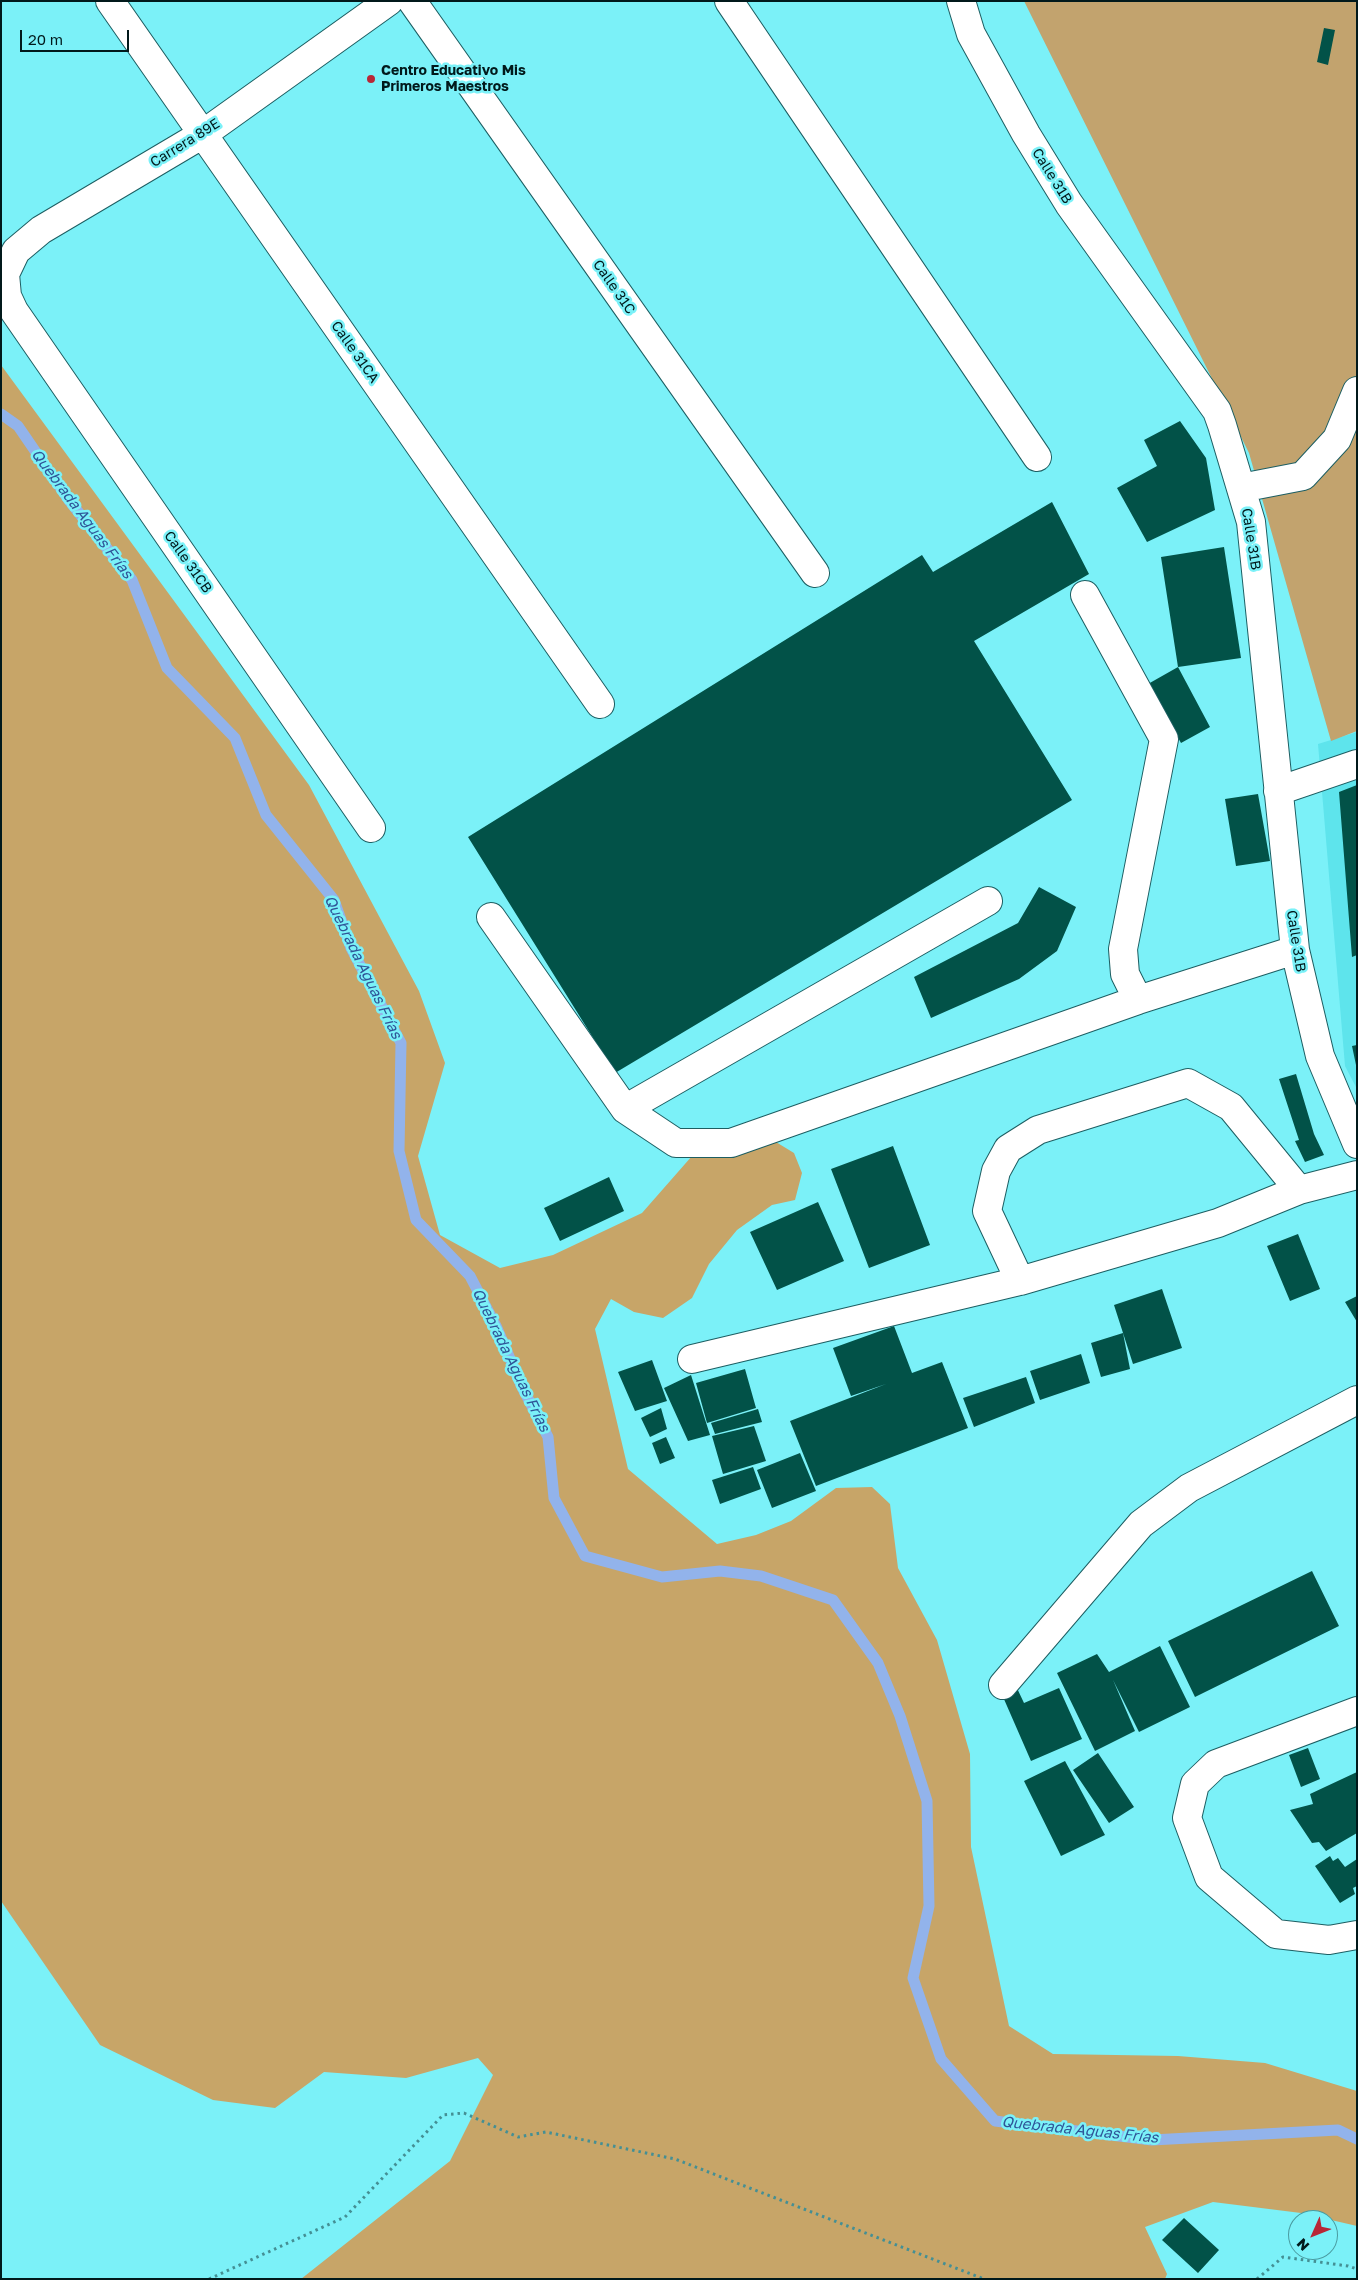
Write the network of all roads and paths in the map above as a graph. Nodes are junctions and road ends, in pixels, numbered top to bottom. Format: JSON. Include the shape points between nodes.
{"nodes":[{"id":1,"x":110,"y":1,"type":"edge"},
{"id":2,"x":389,"y":1,"type":"edge"},
{"id":3,"x":412,"y":1,"type":"edge"},
{"id":4,"x":729,"y":1,"type":"edge"},
{"id":5,"x":961,"y":1,"type":"edge"},
{"id":6,"x":203,"y":134,"type":"junction"},
{"id":7,"x":7,"y":296,"type":"joint"},
{"id":8,"x":1356,"y":394,"type":"edge"},
{"id":9,"x":1037,"y":457,"type":"dead end"},
{"id":10,"x":1241,"y":488,"type":"junction"},
{"id":11,"x":815,"y":573,"type":"dead end"},
{"id":12,"x":1085,"y":596,"type":"dead end"},
{"id":13,"x":600,"y":704,"type":"dead end"},
{"id":14,"x":1357,"y":764,"type":"edge"},
{"id":15,"x":1278,"y":791,"type":"junction"},
{"id":16,"x":371,"y":828,"type":"dead end"},
{"id":17,"x":988,"y":901,"type":"dead end"},
{"id":18,"x":491,"y":918,"type":"dead end"},
{"id":19,"x":1295,"y":950,"type":"junction"},
{"id":20,"x":1138,"y":1000,"type":"junction"},
{"id":21,"x":626,"y":1109,"type":"junction"},
{"id":22,"x":1357,"y":1144,"type":"edge"},
{"id":23,"x":1357,"y":1175,"type":"edge"},
{"id":24,"x":1299,"y":1190,"type":"junction"},
{"id":25,"x":1020,"y":1281,"type":"junction"},
{"id":26,"x":692,"y":1359,"type":"dead end"},
{"id":27,"x":1357,"y":1400,"type":"edge"},
{"id":28,"x":1003,"y":1685,"type":"dead end"},
{"id":29,"x":1357,"y":1711,"type":"edge"},
{"id":30,"x":1357,"y":1936,"type":"edge"},
{"id":31,"x":1357,"y":2269,"type":"edge"},
{"id":32,"x":209,"y":2279,"type":"edge"},
{"id":33,"x":984,"y":2279,"type":"edge"},
{"id":34,"x":1257,"y":2279,"type":"edge"}],
"edges":[{"from":1,"to":6,"type":"street","name":"Calle 31CA"},
{"from":2,"to":6,"type":"street","name":"Carrera 89E"},
{"from":3,"to":11,"type":"street","name":"Calle 31C"},
{"from":4,"to":9,"type":"street"},
{"from":5,"to":10,"type":"street","name":"Calle 31B","via":[[971,34],[997,84],[1069,204],[1217,411]]},
{"from":6,"to":7,"type":"street","name":"Carrera 89E","via":[[41,230],[16,251],[5,274]]},
{"from":6,"to":13,"type":"street","name":"Calle 31CA"},
{"from":7,"to":16,"type":"street","name":"Calle 31CB","via":[[14,311]]},
{"from":8,"to":10,"type":"street","via":[[1337,439],[1303,476]]},
{"from":10,"to":15,"type":"street","name":"Calle 31B","via":[[1251,522]]},
{"from":12,"to":20,"type":"street","via":[[1164,739],[1123,949],[1125,974]]},
{"from":14,"to":15,"type":"street"},
{"from":15,"to":19,"type":"street","name":"Calle 31B"},
{"from":17,"to":21,"type":"street"},
{"from":18,"to":21,"type":"street"},
{"from":19,"to":20,"type":"street"},
{"from":19,"to":22,"type":"street","name":"Calle 31B","via":[[1320,1056]]},
{"from":20,"to":21,"type":"street","via":[[731,1142],[676,1143]]},
{"from":23,"to":24,"type":"street"},
{"from":24,"to":25,"type":"street","via":[[1218,1223]]},
{"from":24,"to":25,"type":"street","via":[[1231,1106],[1188,1083],[1038,1130],[1008,1149],[996,1171],[987,1212]]},
{"from":25,"to":26,"type":"street"},
{"from":27,"to":28,"type":"street","via":[[1189,1488],[1141,1524]]},
{"from":29,"to":30,"type":"street","via":[[1216,1764],[1195,1784],[1187,1818],[1208,1877],[1276,1934],[1329,1940]]},
{"from":31,"to":34,"type":"path","via":[[1283,2257]]},
{"from":32,"to":33,"type":"path","via":[[345,2217],[444,2115],[464,2113],[518,2137],[546,2132],[675,2159]]}]}
